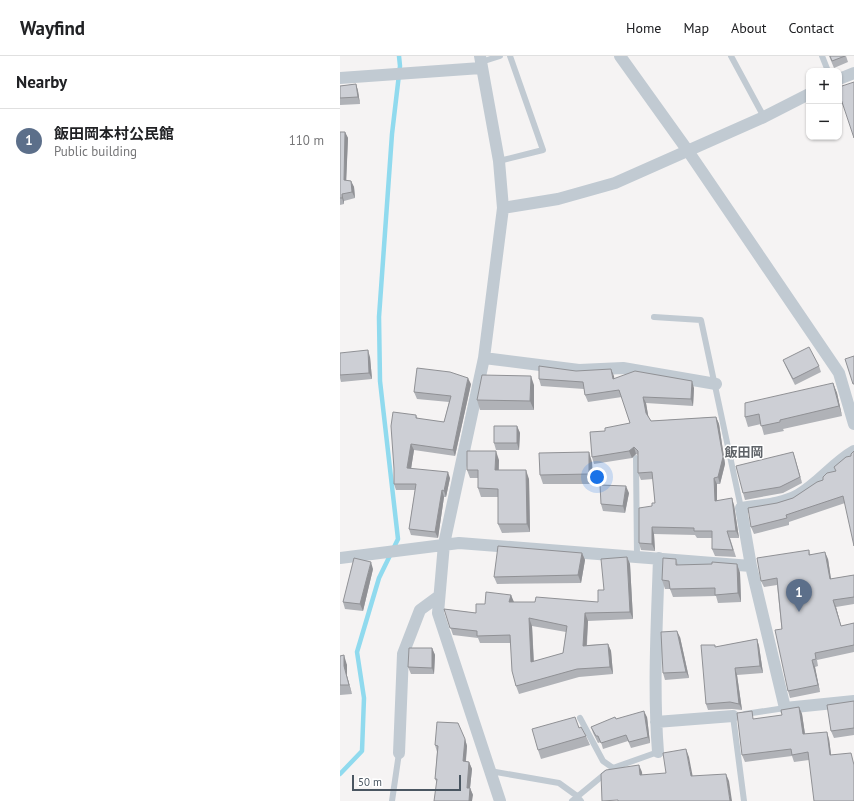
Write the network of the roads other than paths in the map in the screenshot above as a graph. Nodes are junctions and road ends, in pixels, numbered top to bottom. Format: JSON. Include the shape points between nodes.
{"nodes":[{"id":1,"x":500,"y":56,"type":"edge"},
{"id":2,"x":510,"y":56,"type":"edge"},
{"id":3,"x":620,"y":56,"type":"edge"},
{"id":4,"x":731,"y":56,"type":"edge"},
{"id":5,"x":822,"y":56,"type":"edge"},
{"id":6,"x":481,"y":62,"type":"edge"},
{"id":7,"x":827,"y":68,"type":"edge"},
{"id":8,"x":854,"y":73,"type":"edge"},
{"id":9,"x":340,"y":78,"type":"edge"},
{"id":10,"x":842,"y":79,"type":"edge"},
{"id":11,"x":806,"y":96,"type":"edge"},
{"id":12,"x":764,"y":117,"type":"junction"},
{"id":13,"x":688,"y":151,"type":"junction"},
{"id":14,"x":499,"y":161,"type":"junction"},
{"id":15,"x":503,"y":208,"type":"junction"},
{"id":16,"x":654,"y":317,"type":"dead end"},
{"id":17,"x":484,"y":358,"type":"junction"},
{"id":18,"x":716,"y":384,"type":"junction"},
{"id":19,"x":854,"y":424,"type":"edge"},
{"id":20,"x":854,"y":451,"type":"edge"},
{"id":21,"x":636,"y":458,"type":"edge"},
{"id":22,"x":741,"y":508,"type":"junction"},
{"id":23,"x":444,"y":544,"type":"junction"},
{"id":24,"x":637,"y":556,"type":"junction"},
{"id":25,"x":340,"y":558,"type":"edge"},
{"id":26,"x":659,"y":558,"type":"junction"},
{"id":27,"x":751,"y":566,"type":"junction"},
{"id":28,"x":439,"y":596,"type":"junction"},
{"id":29,"x":854,"y":701,"type":"edge"},
{"id":30,"x":785,"y":708,"type":"junction"},
{"id":31,"x":732,"y":716,"type":"junction"},
{"id":32,"x":580,"y":718,"type":"dead end"},
{"id":33,"x":656,"y":722,"type":"junction"},
{"id":34,"x":658,"y":752,"type":"joint"},
{"id":35,"x":399,"y":754,"type":"joint"},
{"id":36,"x":613,"y":768,"type":"junction"},
{"id":37,"x":490,"y":771,"type":"junction"},
{"id":38,"x":579,"y":798,"type":"edge"},
{"id":39,"x":392,"y":801,"type":"edge"},
{"id":40,"x":500,"y":801,"type":"edge"},
{"id":41,"x":572,"y":801,"type":"edge"},
{"id":42,"x":744,"y":801,"type":"edge"}],
"edges":[{"from":1,"to":6,"type":"lane"},
{"from":2,"to":14,"type":"lane","via":[[543,150]]},
{"from":3,"to":13,"type":"street"},
{"from":4,"to":12,"type":"lane"},
{"from":5,"to":7,"type":"lane"},
{"from":6,"to":9,"type":"street","via":[[407,73]]},
{"from":6,"to":14,"type":"street"},
{"from":8,"to":10,"type":"street"},
{"from":11,"to":12,"type":"street"},
{"from":12,"to":13,"type":"street"},
{"from":13,"to":15,"type":"street","via":[[615,182],[558,199]]},
{"from":13,"to":19,"type":"street","via":[[838,373]]},
{"from":14,"to":15,"type":"street"},
{"from":15,"to":17,"type":"street"},
{"from":16,"to":18,"type":"lane","via":[[701,320]]},
{"from":17,"to":18,"type":"street","via":[[580,370],[623,368]]},
{"from":17,"to":23,"type":"street"},
{"from":18,"to":22,"type":"lane"},
{"from":20,"to":22,"type":"street","via":[[840,459],[814,484],[798,495],[774,503]]},
{"from":21,"to":24,"type":"lane"},
{"from":22,"to":27,"type":"street"},
{"from":23,"to":24,"type":"street"},
{"from":23,"to":25,"type":"street"},
{"from":23,"to":28,"type":"street"},
{"from":24,"to":26,"type":"street"},
{"from":26,"to":27,"type":"street"},
{"from":26,"to":33,"type":"street"},
{"from":27,"to":30,"type":"street"},
{"from":28,"to":35,"type":"street","via":[[420,610],[403,654]]},
{"from":28,"to":37,"type":"street","via":[[438,613],[442,627]]},
{"from":29,"to":30,"type":"street"},
{"from":30,"to":31,"type":"lane"},
{"from":31,"to":33,"type":"street"},
{"from":31,"to":42,"type":"lane"},
{"from":32,"to":36,"type":"lane","via":[[603,761]]},
{"from":33,"to":34,"type":"street"},
{"from":34,"to":36,"type":"lane"},
{"from":35,"to":39,"type":"lane"},
{"from":36,"to":38,"type":"lane"},
{"from":37,"to":38,"type":"lane","via":[[559,783]]},
{"from":37,"to":40,"type":"street"},
{"from":38,"to":41,"type":"lane"}]}
